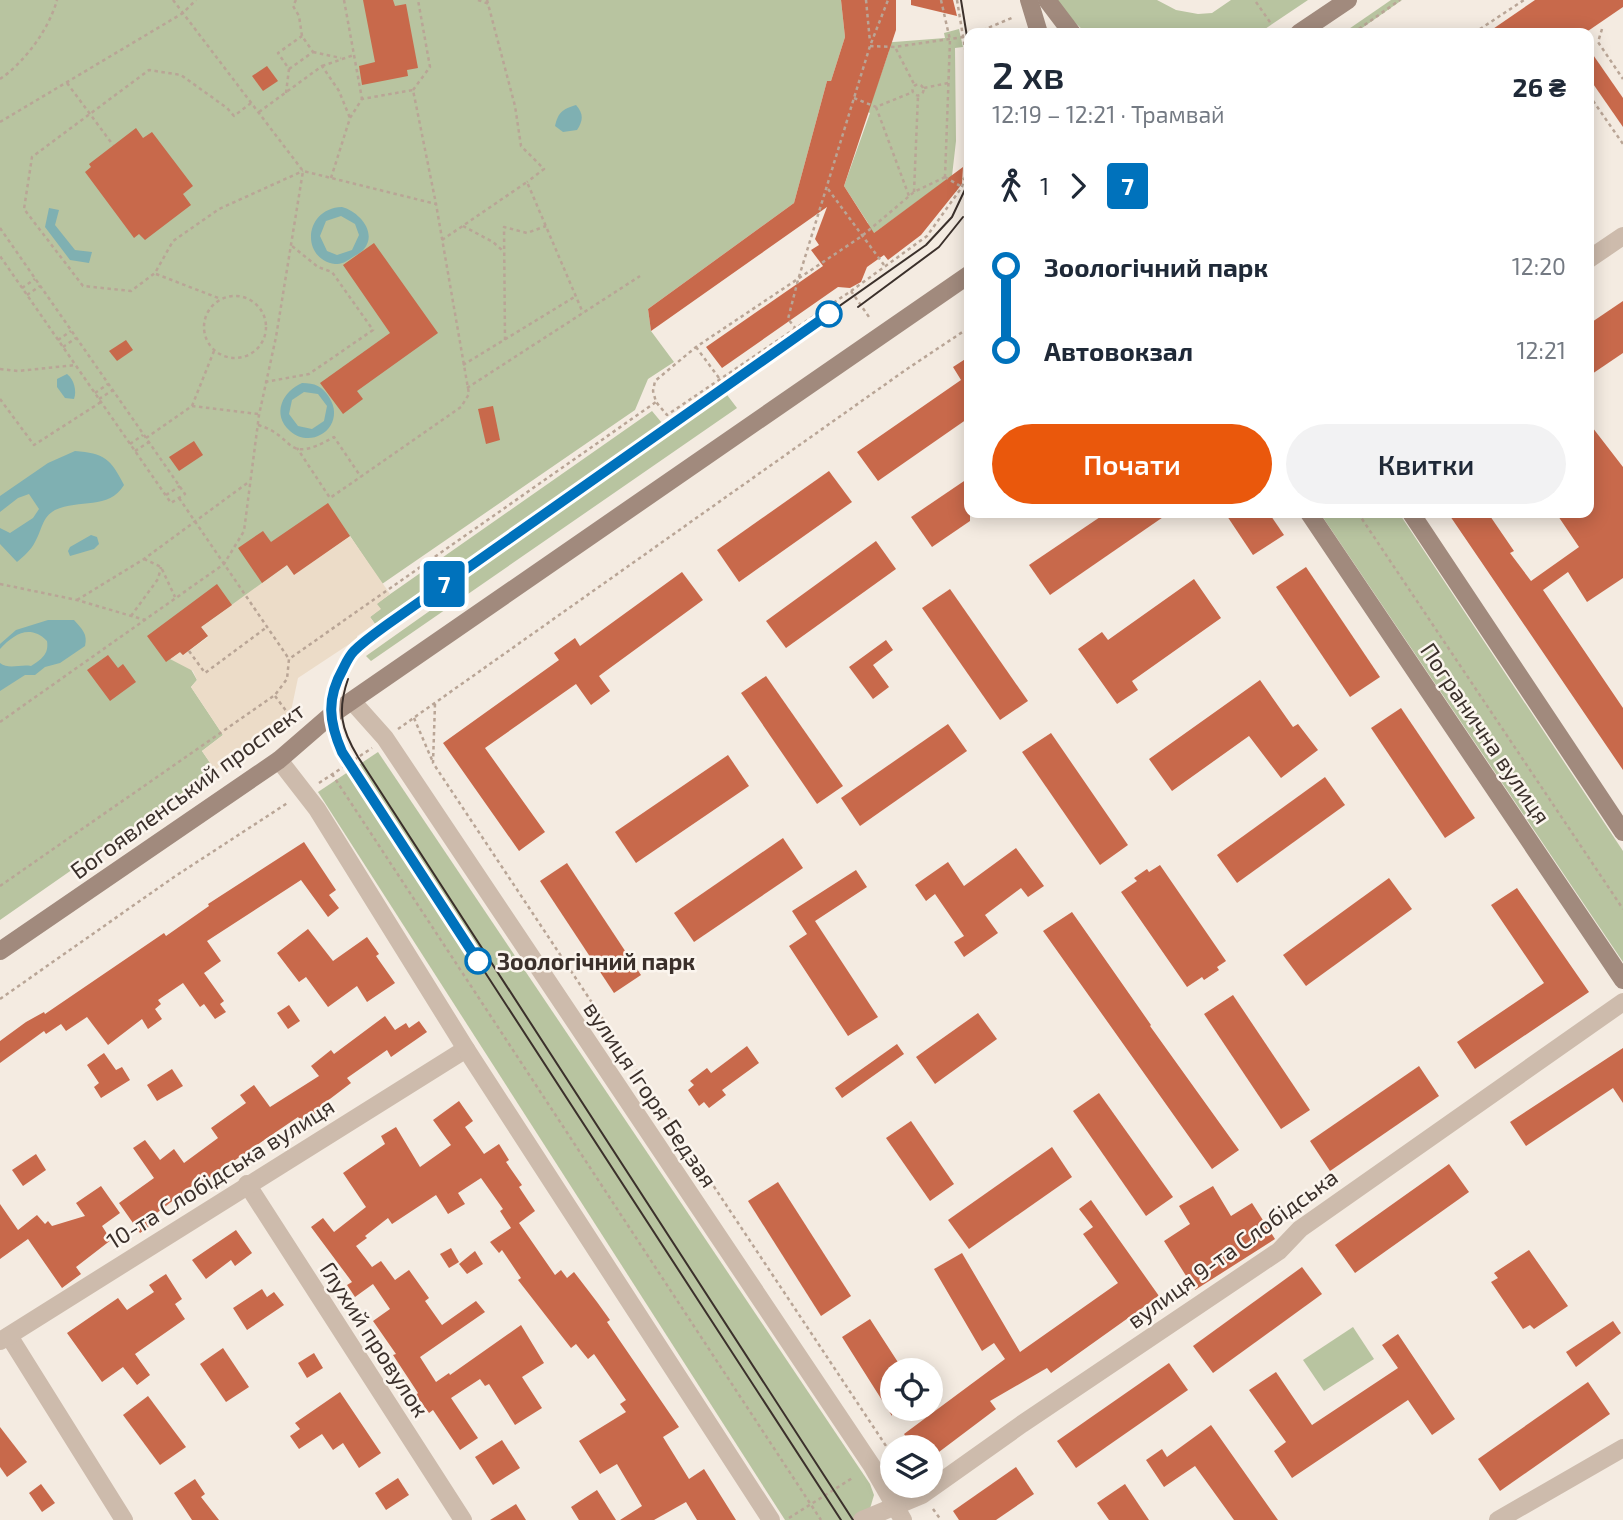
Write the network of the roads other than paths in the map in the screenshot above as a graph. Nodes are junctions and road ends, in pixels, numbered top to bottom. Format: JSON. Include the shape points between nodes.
{"nodes":[{"id":1,"x":1030,"y":0,"type":"edge"},
{"id":2,"x":1047,"y":0,"type":"edge"},
{"id":3,"x":1348,"y":0,"type":"edge"},
{"id":4,"x":1038,"y":28,"type":"edge"},
{"id":5,"x":1068,"y":28,"type":"edge"},
{"id":6,"x":1306,"y":28,"type":"edge"},
{"id":7,"x":1623,"y":236,"type":"edge"},
{"id":8,"x":1594,"y":256,"type":"edge"},
{"id":9,"x":964,"y":277,"type":"edge"},
{"id":10,"x":1312,"y":518,"type":"edge"},
{"id":11,"x":1414,"y":518,"type":"edge"},
{"id":12,"x":352,"y":701,"type":"junction"},
{"id":13,"x":279,"y":760,"type":"junction"},
{"id":14,"x":1623,"y":832,"type":"edge"},
{"id":15,"x":0,"y":951,"type":"edge"},
{"id":16,"x":1623,"y":980,"type":"edge"},
{"id":17,"x":1623,"y":1002,"type":"edge"},
{"id":18,"x":466,"y":1049,"type":"junction"},
{"id":19,"x":247,"y":1184,"type":"junction"},
{"id":20,"x":4,"y":1338,"type":"edge"},
{"id":21,"x":1623,"y":1448,"type":"edge"},
{"id":22,"x":899,"y":1513,"type":"edge"},
{"id":23,"x":124,"y":1520,"type":"edge"},
{"id":24,"x":463,"y":1520,"type":"edge"},
{"id":25,"x":771,"y":1520,"type":"edge"},
{"id":26,"x":862,"y":1520,"type":"edge"},
{"id":27,"x":1497,"y":1520,"type":"edge"}],
"edges":[{"from":1,"to":4,"type":"main road"},
{"from":2,"to":5,"type":"main road"},
{"from":3,"to":6,"type":"main road"},
{"from":7,"to":8,"type":"street"},
{"from":9,"to":12,"type":"main road","name":"Богоявленський проспект"},
{"from":10,"to":16,"type":"main road","name":"Погранична вулиця"},
{"from":11,"to":14,"type":"main road"},
{"from":12,"to":13,"type":"main road","name":"Богоявленський проспект"},
{"from":12,"to":22,"type":"street","name":"вулиця Ігоря Бедзая","via":[[385,738]]},
{"from":13,"to":15,"type":"main road","name":"Богоявленський проспект"},
{"from":13,"to":18,"type":"street","via":[[317,809]]},
{"from":17,"to":22,"type":"street","name":"вулиця 9-та Слобідська","via":[[1300,1228],[1279,1251],[1022,1423]]},
{"from":18,"to":19,"type":"street","name":"10-та Слобідська вулиця"},
{"from":18,"to":25,"type":"street"},
{"from":19,"to":20,"type":"street","name":"10-та Слобідська вулиця"},
{"from":19,"to":24,"type":"street","name":"Глухий провулок"},
{"from":20,"to":23,"type":"street"},
{"from":21,"to":27,"type":"street"},
{"from":22,"to":26,"type":"street","name":"вулиця 9-та Слобідська"}]}
